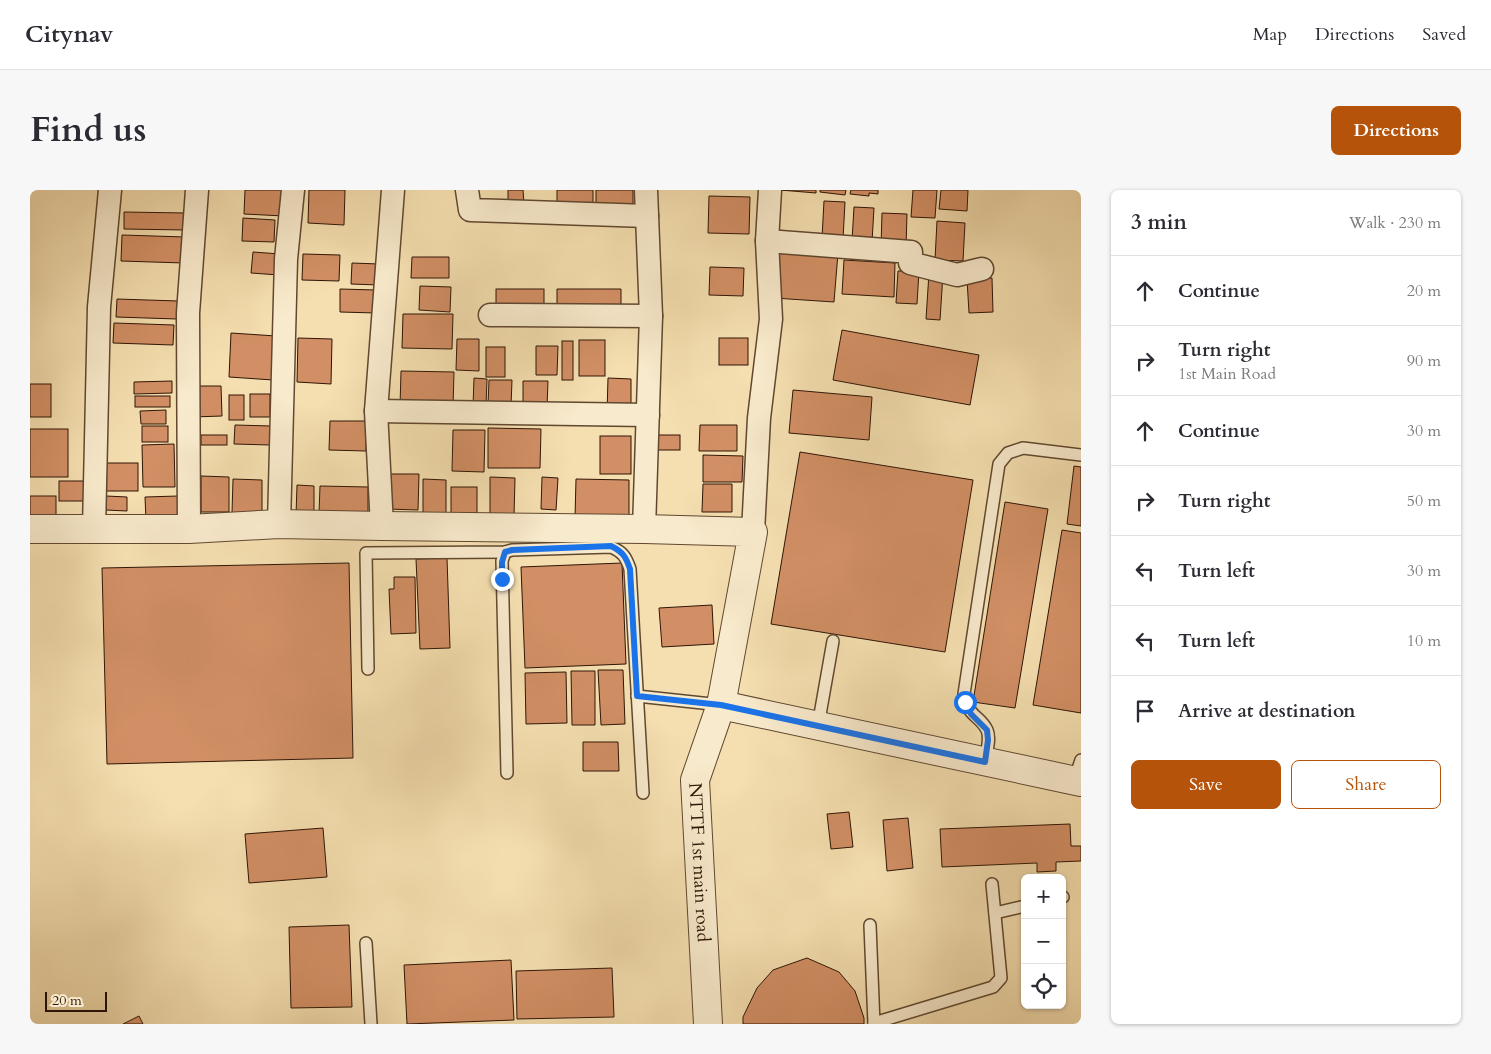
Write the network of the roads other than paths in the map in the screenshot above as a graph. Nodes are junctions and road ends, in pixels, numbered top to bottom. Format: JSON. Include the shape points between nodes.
{"nodes":[{"id":1,"x":110,"y":190,"type":"edge"},
{"id":2,"x":197,"y":190,"type":"edge"},
{"id":3,"x":293,"y":190,"type":"edge"},
{"id":4,"x":393,"y":190,"type":"edge"},
{"id":5,"x":467,"y":190,"type":"edge"},
{"id":6,"x":646,"y":190,"type":"edge"},
{"id":7,"x":770,"y":190,"type":"edge"},
{"id":8,"x":647,"y":216,"type":"junction"},
{"id":9,"x":767,"y":241,"type":"junction"},
{"id":10,"x":982,"y":269,"type":"dead end"},
{"id":11,"x":490,"y":315,"type":"dead end"},
{"id":12,"x":651,"y":316,"type":"junction"},
{"id":13,"x":376,"y":411,"type":"junction"},
{"id":14,"x":648,"y":415,"type":"junction"},
{"id":15,"x":1081,"y":455,"type":"edge"},
{"id":16,"x":279,"y":524,"type":"junction"},
{"id":17,"x":382,"y":526,"type":"junction"},
{"id":18,"x":189,"y":528,"type":"junction"},
{"id":19,"x":644,"y":528,"type":"junction"},
{"id":20,"x":30,"y":529,"type":"edge"},
{"id":21,"x":94,"y":529,"type":"junction"},
{"id":22,"x":753,"y":532,"type":"junction"},
{"id":23,"x":505,"y":552,"type":"junction"},
{"id":24,"x":833,"y":641,"type":"dead end"},
{"id":25,"x":368,"y":669,"type":"dead end"},
{"id":26,"x":637,"y":696,"type":"junction"},
{"id":27,"x":721,"y":705,"type":"junction"},
{"id":28,"x":818,"y":726,"type":"junction"},
{"id":29,"x":985,"y":762,"type":"junction"},
{"id":30,"x":507,"y":774,"type":"dead end"},
{"id":31,"x":1079,"y":774,"type":"edge"},
{"id":32,"x":643,"y":793,"type":"dead end"},
{"id":33,"x":992,"y":884,"type":"dead end"},
{"id":34,"x":1021,"y":907,"type":"edge"},
{"id":35,"x":995,"y":913,"type":"junction"},
{"id":36,"x":870,"y":925,"type":"dead end"},
{"id":37,"x":366,"y":943,"type":"dead end"},
{"id":38,"x":874,"y":1023,"type":"edge"},
{"id":39,"x":371,"y":1024,"type":"edge"},
{"id":40,"x":708,"y":1024,"type":"edge"}],
"edges":[{"from":1,"to":21,"type":"street","via":[[99,307]]},
{"from":2,"to":18,"type":"street","via":[[188,313]]},
{"from":3,"to":16,"type":"street","via":[[286,259]]},
{"from":4,"to":13,"type":"street"},
{"from":5,"to":8,"type":"street","via":[[470,210]]},
{"from":6,"to":8,"type":"street"},
{"from":7,"to":9,"type":"street"},
{"from":8,"to":12,"type":"street"},
{"from":9,"to":10,"type":"street","via":[[911,252],[910,263],[957,275]]},
{"from":9,"to":22,"type":"street","via":[[771,319],[759,418]]},
{"from":11,"to":12,"type":"street"},
{"from":12,"to":14,"type":"street"},
{"from":13,"to":14,"type":"street"},
{"from":13,"to":17,"type":"street"},
{"from":14,"to":19,"type":"street"},
{"from":15,"to":29,"type":"lane","via":[[1023,448],[1008,453],[999,464],[964,694],[971,714],[987,730]]},
{"from":16,"to":17,"type":"street"},
{"from":16,"to":18,"type":"street"},
{"from":17,"to":19,"type":"street"},
{"from":18,"to":21,"type":"street"},
{"from":19,"to":22,"type":"street"},
{"from":20,"to":21,"type":"street"},
{"from":22,"to":27,"type":"street","name":"NTTF 1st main road"},
{"from":23,"to":25,"type":"lane","via":[[366,553]]},
{"from":23,"to":26,"type":"lane","via":[[611,546],[626,556],[630,569]]},
{"from":23,"to":30,"type":"lane","via":[[502,562]]},
{"from":24,"to":28,"type":"lane"},
{"from":26,"to":27,"type":"lane"},
{"from":26,"to":32,"type":"lane"},
{"from":27,"to":28,"type":"street"},
{"from":27,"to":40,"type":"street","name":"NTTF 1st main road","via":[[695,780]]},
{"from":28,"to":29,"type":"street"},
{"from":29,"to":31,"type":"street"},
{"from":33,"to":35,"type":"lane"},
{"from":34,"to":35,"type":"lane"},
{"from":35,"to":38,"type":"lane","via":[[1001,978],[993,986]]},
{"from":36,"to":38,"type":"lane"},
{"from":37,"to":39,"type":"lane"}]}
